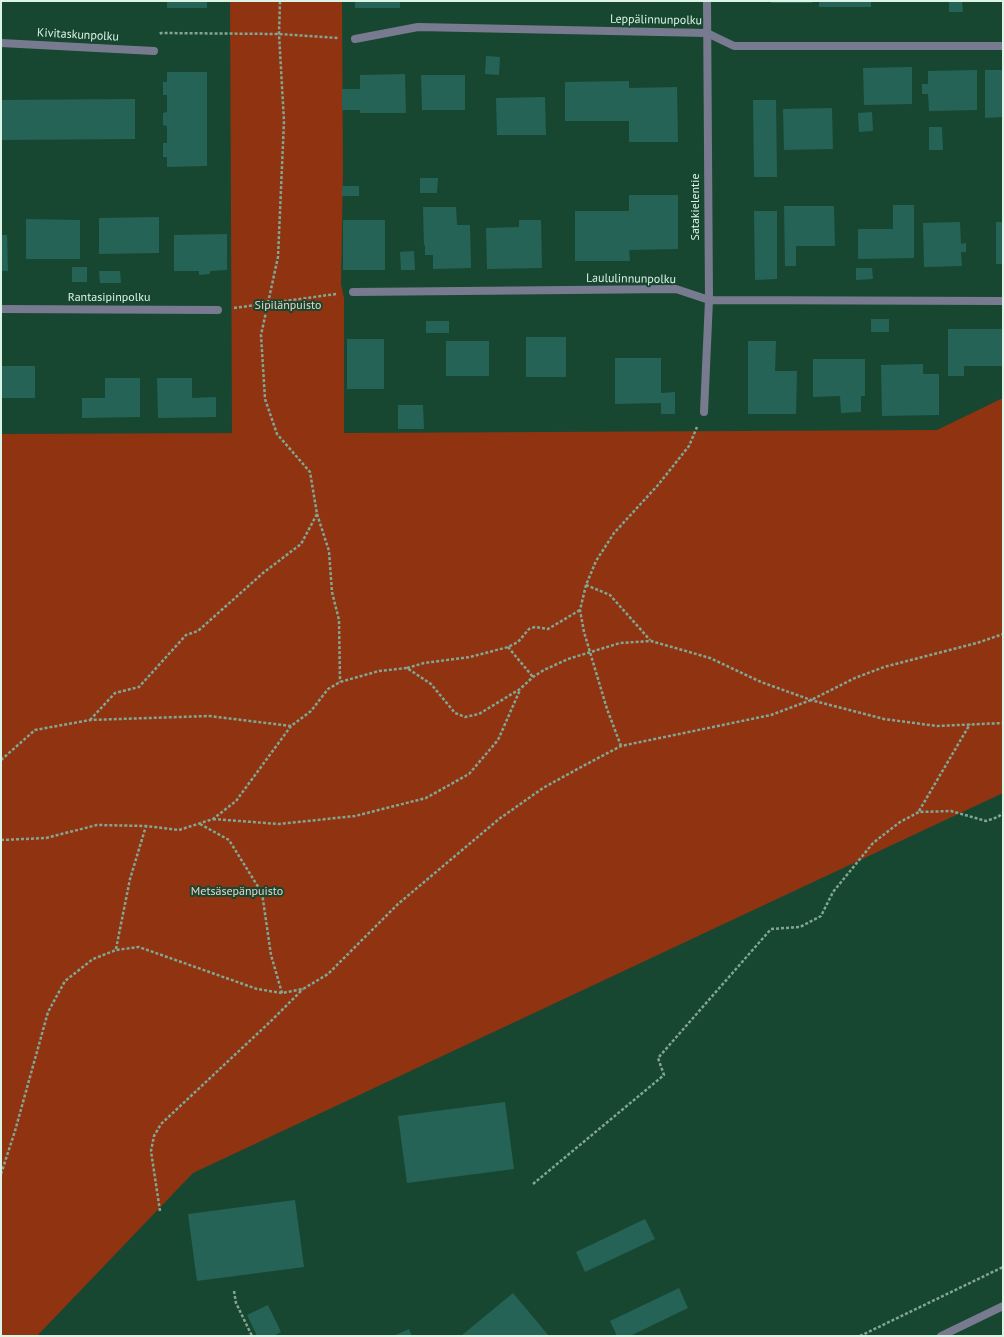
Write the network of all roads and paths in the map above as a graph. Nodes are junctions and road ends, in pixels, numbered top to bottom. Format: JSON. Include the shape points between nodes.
{"nodes":[{"id":1,"x":280,"y":1,"type":"edge"},
{"id":2,"x":707,"y":1,"type":"edge"},
{"id":3,"x":707,"y":33,"type":"junction"},
{"id":4,"x":279,"y":34,"type":"junction"},
{"id":5,"x":355,"y":39,"type":"joint"},
{"id":6,"x":1,"y":43,"type":"edge"},
{"id":7,"x":1003,"y":46,"type":"edge"},
{"id":8,"x":154,"y":51,"type":"joint"},
{"id":9,"x":352,"y":292,"type":"joint"},
{"id":10,"x":709,"y":300,"type":"junction"},
{"id":11,"x":1003,"y":301,"type":"edge"},
{"id":12,"x":268,"y":304,"type":"junction"},
{"id":13,"x":1,"y":309,"type":"edge"},
{"id":14,"x":218,"y":310,"type":"joint"},
{"id":15,"x":704,"y":412,"type":"joint"},
{"id":16,"x":317,"y":514,"type":"junction"},
{"id":17,"x":586,"y":584,"type":"junction"},
{"id":18,"x":580,"y":610,"type":"junction"},
{"id":19,"x":1003,"y":634,"type":"edge"},
{"id":20,"x":651,"y":641,"type":"junction"},
{"id":21,"x":508,"y":647,"type":"junction"},
{"id":22,"x":590,"y":652,"type":"junction"},
{"id":23,"x":407,"y":668,"type":"junction"},
{"id":24,"x":533,"y":677,"type":"junction"},
{"id":25,"x":340,"y":682,"type":"junction"},
{"id":26,"x":520,"y":689,"type":"junction"},
{"id":27,"x":811,"y":700,"type":"junction"},
{"id":28,"x":90,"y":720,"type":"junction"},
{"id":29,"x":1003,"y":723,"type":"edge"},
{"id":30,"x":970,"y":724,"type":"junction"},
{"id":31,"x":291,"y":726,"type":"junction"},
{"id":32,"x":621,"y":746,"type":"junction"},
{"id":33,"x":1,"y":760,"type":"edge"},
{"id":34,"x":918,"y":812,"type":"junction"},
{"id":35,"x":1003,"y":813,"type":"edge"},
{"id":36,"x":213,"y":819,"type":"junction"},
{"id":37,"x":200,"y":824,"type":"junction"},
{"id":38,"x":146,"y":826,"type":"junction"},
{"id":39,"x":1,"y":840,"type":"edge"},
{"id":40,"x":116,"y":950,"type":"junction"},
{"id":41,"x":303,"y":989,"type":"junction"},
{"id":42,"x":282,"y":993,"type":"junction"},
{"id":43,"x":1,"y":1174,"type":"edge"},
{"id":44,"x":533,"y":1184,"type":"dead end"},
{"id":45,"x":160,"y":1211,"type":"dead end"},
{"id":46,"x":1003,"y":1266,"type":"edge"},
{"id":47,"x":234,"y":1291,"type":"dead end"},
{"id":48,"x":1003,"y":1306,"type":"edge"},
{"id":49,"x":252,"y":1336,"type":"edge"},
{"id":50,"x":860,"y":1336,"type":"edge"},
{"id":51,"x":941,"y":1336,"type":"edge"}],
"edges":[{"from":1,"to":4,"type":"path"},
{"from":2,"to":3,"type":"street","name":"Satakielentie"},
{"from":3,"to":5,"type":"street","name":"Leppälinnunpolku","via":[[418,27]]},
{"from":3,"to":7,"type":"street","name":"Leppälinnunpolku","via":[[734,46]]},
{"from":3,"to":10,"type":"street","name":"Satakielentie"},
{"from":4,"to":5,"type":"path"},
{"from":4,"to":8,"type":"path","via":[[161,32]]},
{"from":4,"to":12,"type":"path","via":[[284,121],[278,257]]},
{"from":6,"to":8,"type":"street","name":"Kivitaskunpolku"},
{"from":9,"to":10,"type":"street","name":"Laululinnunpolku","via":[[676,289]]},
{"from":9,"to":12,"type":"path"},
{"from":10,"to":11,"type":"street","name":"Laululinnunpolku"},
{"from":10,"to":15,"type":"street","name":"Satakielentie"},
{"from":12,"to":14,"type":"path"},
{"from":12,"to":16,"type":"path","via":[[261,334],[265,399],[277,434],[310,472]]},
{"from":13,"to":14,"type":"street","name":"Rantasipinpolku"},
{"from":15,"to":17,"type":"path","via":[[689,446],[614,533],[596,561]]},
{"from":16,"to":25,"type":"path","via":[[329,551],[332,592],[339,620]]},
{"from":16,"to":28,"type":"path","via":[[301,544],[262,573],[198,631],[186,635],[139,687],[115,693]]},
{"from":17,"to":18,"type":"path"},
{"from":17,"to":20,"type":"path","via":[[610,595]]},
{"from":18,"to":21,"type":"path","via":[[548,629],[529,629],[518,642]]},
{"from":18,"to":22,"type":"path"},
{"from":19,"to":27,"type":"path","via":[[884,667]]},
{"from":20,"to":22,"type":"path","via":[[620,644]]},
{"from":20,"to":27,"type":"path","via":[[710,658],[761,682]]},
{"from":21,"to":23,"type":"path","via":[[470,657],[424,663]]},
{"from":21,"to":24,"type":"path"},
{"from":22,"to":24,"type":"path","via":[[568,659]]},
{"from":22,"to":32,"type":"path"},
{"from":23,"to":25,"type":"path","via":[[379,671]]},
{"from":23,"to":26,"type":"path","via":[[431,684],[455,713],[465,717],[479,714]]},
{"from":24,"to":26,"type":"path"},
{"from":25,"to":31,"type":"path","via":[[328,689],[311,711]]},
{"from":26,"to":36,"type":"path","via":[[498,740],[469,774],[426,798],[355,816],[279,824]]},
{"from":27,"to":30,"type":"path","via":[[884,718],[937,726]]},
{"from":27,"to":32,"type":"path","via":[[771,715]]},
{"from":28,"to":31,"type":"path","via":[[209,716]]},
{"from":28,"to":33,"type":"path","via":[[35,730]]},
{"from":29,"to":30,"type":"path"},
{"from":30,"to":34,"type":"path"},
{"from":31,"to":36,"type":"path","via":[[236,801]]},
{"from":32,"to":41,"type":"path","via":[[543,788],[499,819],[398,904],[328,974]]},
{"from":34,"to":35,"type":"path","via":[[951,812],[986,821]]},
{"from":34,"to":44,"type":"path","via":[[873,843],[833,892],[821,916],[800,927],[771,929],[658,1058],[664,1075]]},
{"from":36,"to":37,"type":"path"},
{"from":37,"to":38,"type":"path","via":[[179,830]]},
{"from":37,"to":42,"type":"path","via":[[229,840],[262,893],[271,955]]},
{"from":38,"to":39,"type":"path","via":[[97,825],[46,838]]},
{"from":38,"to":40,"type":"path","via":[[130,878]]},
{"from":40,"to":42,"type":"path","via":[[139,947],[257,989]]},
{"from":40,"to":43,"type":"path","via":[[93,959],[65,982],[48,1012]]},
{"from":41,"to":42,"type":"path"},
{"from":41,"to":45,"type":"path","via":[[161,1124],[154,1136],[151,1150]]},
{"from":46,"to":50,"type":"path"},
{"from":47,"to":49,"type":"path","via":[[236,1303]]},
{"from":48,"to":51,"type":"street"}]}
